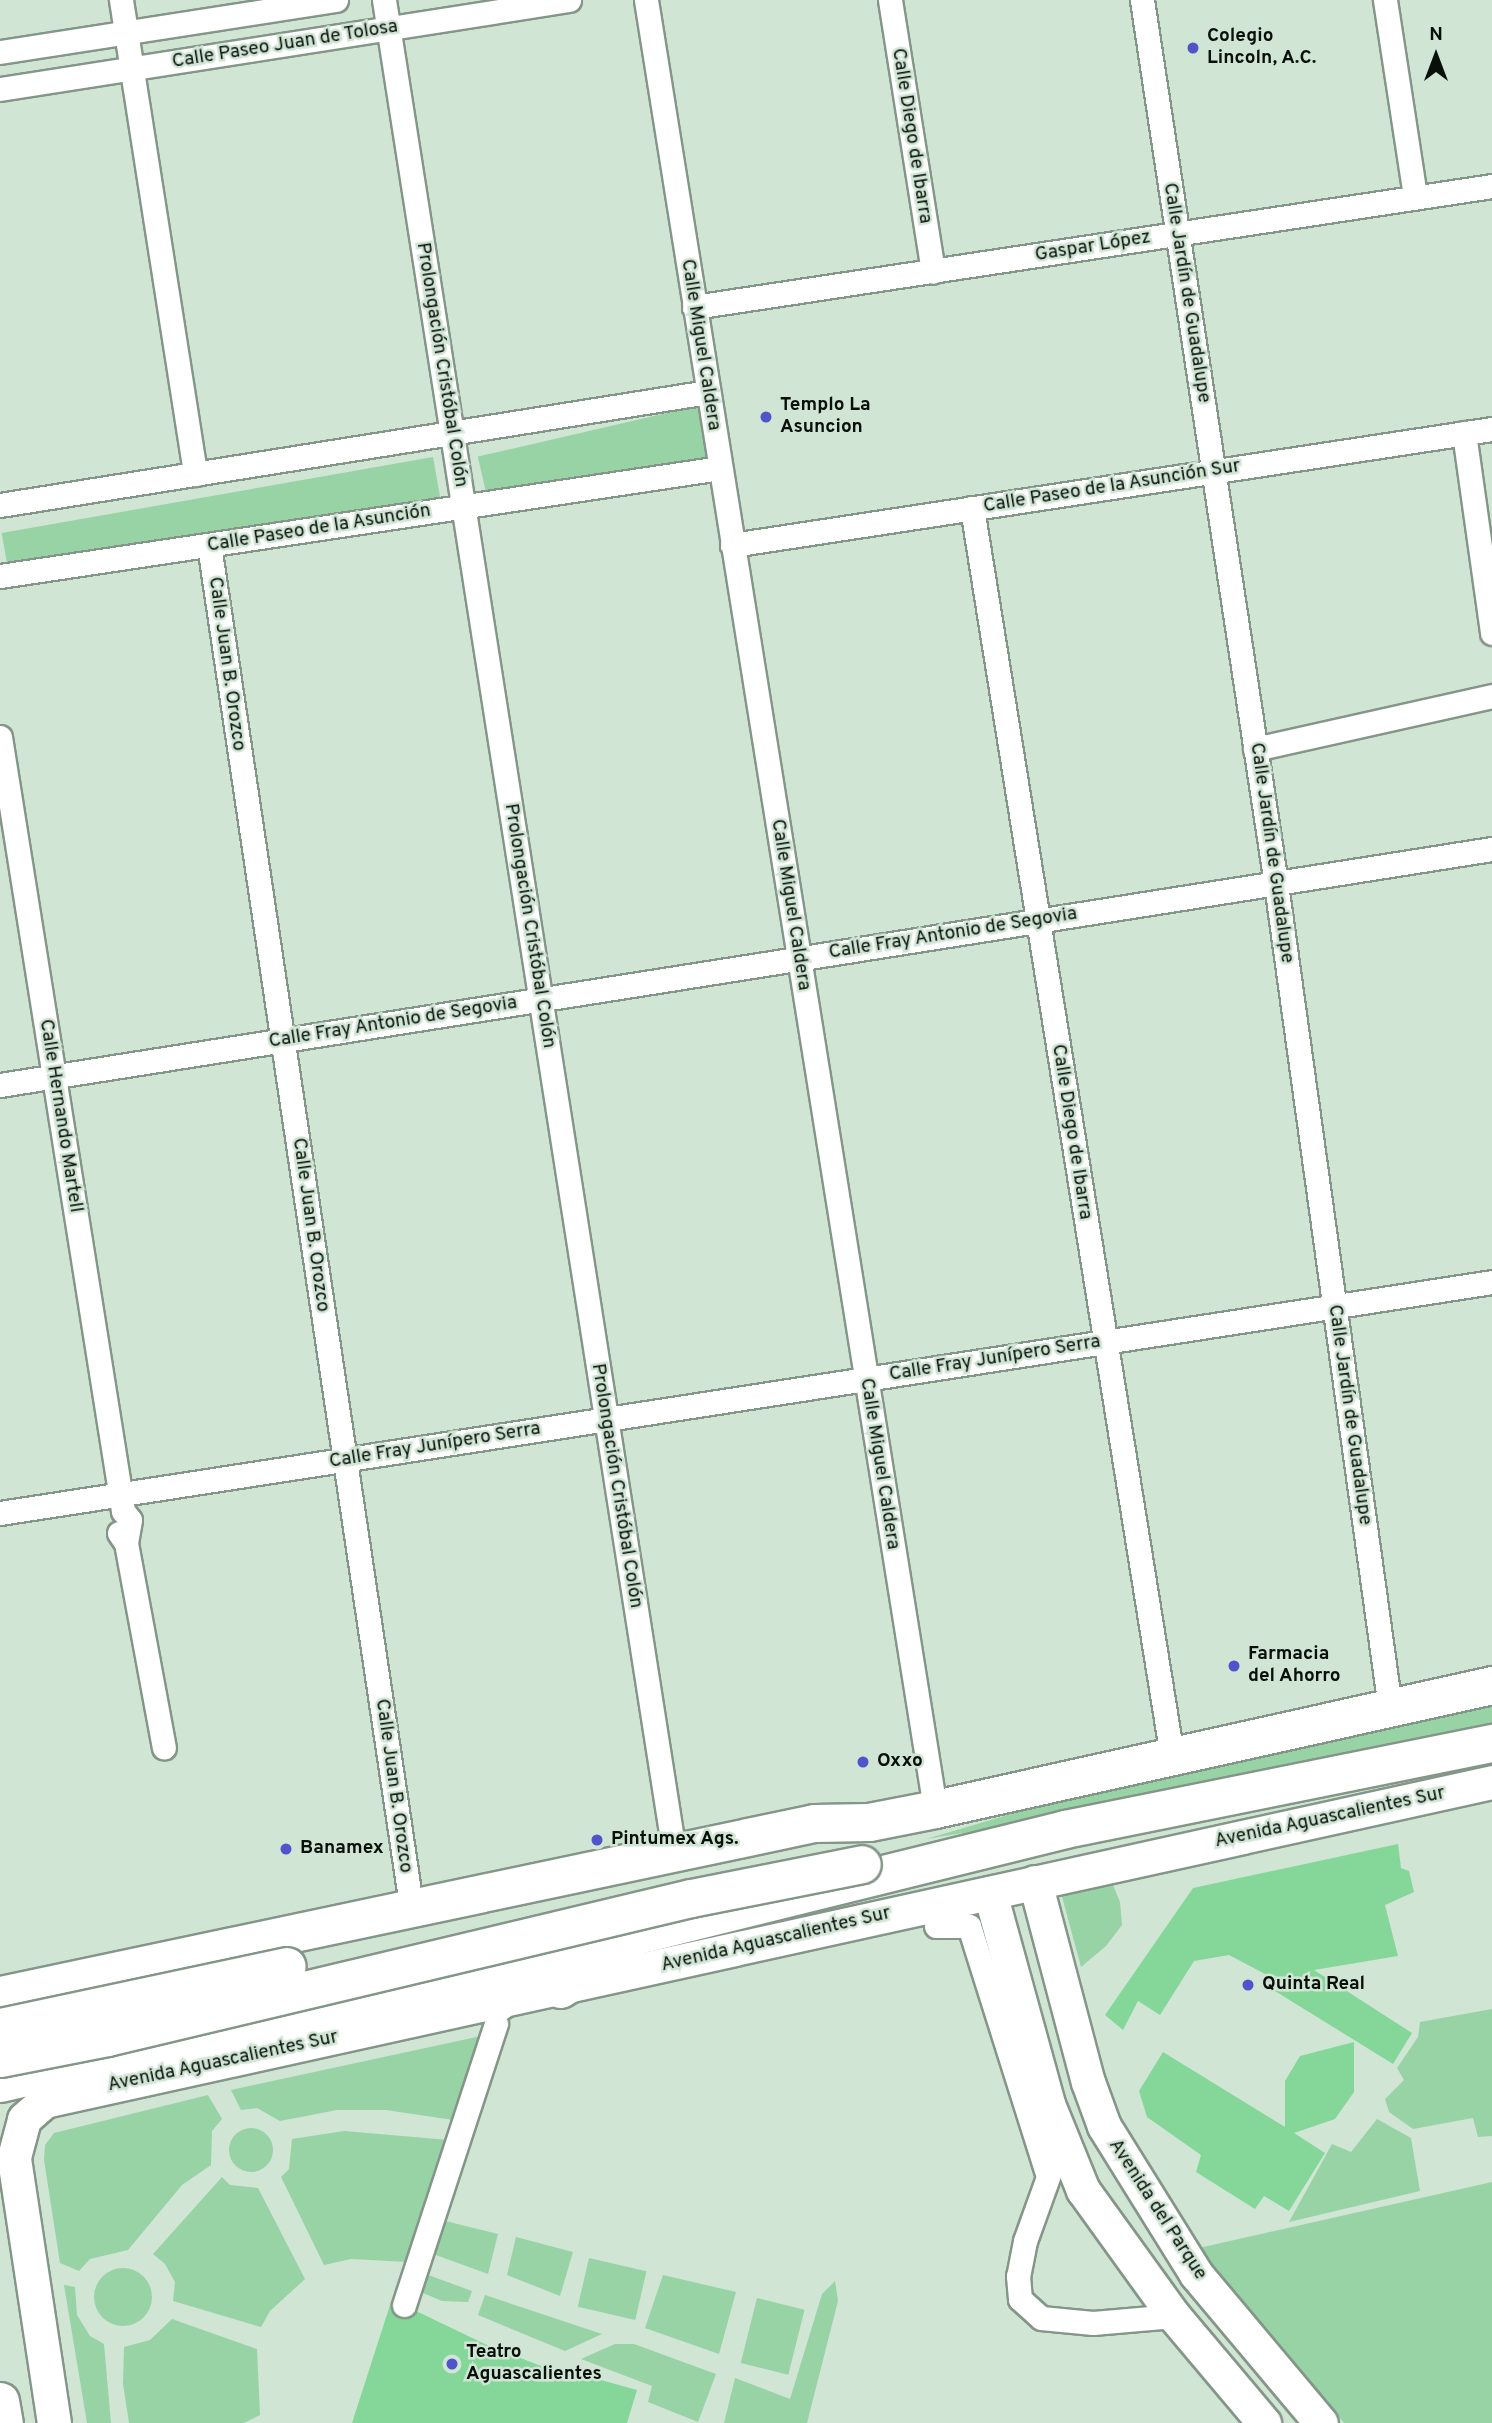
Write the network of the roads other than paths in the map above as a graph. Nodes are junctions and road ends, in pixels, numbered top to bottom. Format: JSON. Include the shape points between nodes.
{"nodes":[{"id":1,"x":121,"y":0,"type":"edge"},
{"id":2,"x":336,"y":0,"type":"edge"},
{"id":3,"x":384,"y":0,"type":"edge"},
{"id":4,"x":569,"y":0,"type":"edge"},
{"id":5,"x":646,"y":0,"type":"edge"},
{"id":6,"x":890,"y":0,"type":"edge"},
{"id":7,"x":1142,"y":0,"type":"edge"},
{"id":8,"x":1385,"y":0,"type":"edge"},
{"id":9,"x":388,"y":28,"type":"junction"},
{"id":10,"x":126,"y":33,"type":"junction"},
{"id":11,"x":0,"y":52,"type":"edge"},
{"id":12,"x":132,"y":69,"type":"junction"},
{"id":13,"x":0,"y":89,"type":"edge"},
{"id":14,"x":1492,"y":186,"type":"edge"},
{"id":15,"x":1415,"y":198,"type":"junction"},
{"id":16,"x":1177,"y":234,"type":"junction"},
{"id":17,"x":933,"y":272,"type":"junction"},
{"id":18,"x":695,"y":307,"type":"junction"},
{"id":19,"x":708,"y":392,"type":"junction"},
{"id":20,"x":1492,"y":429,"type":"edge"},
{"id":21,"x":452,"y":433,"type":"junction"},
{"id":22,"x":1464,"y":433,"type":"junction"},
{"id":23,"x":720,"y":468,"type":"junction"},
{"id":24,"x":1213,"y":471,"type":"junction"},
{"id":25,"x":195,"y":474,"type":"junction"},
{"id":26,"x":0,"y":505,"type":"edge"},
{"id":27,"x":463,"y":507,"type":"junction"},
{"id":28,"x":972,"y":508,"type":"junction"},
{"id":29,"x":209,"y":545,"type":"junction"},
{"id":30,"x":733,"y":545,"type":"junction"},
{"id":31,"x":0,"y":576,"type":"edge"},
{"id":32,"x":1492,"y":633,"type":"edge"},
{"id":33,"x":1492,"y":696,"type":"edge"},
{"id":34,"x":0,"y":737,"type":"edge"},
{"id":35,"x":1255,"y":749,"type":"junction"},
{"id":36,"x":1492,"y":849,"type":"edge"},
{"id":37,"x":1276,"y":884,"type":"junction"},
{"id":38,"x":1037,"y":921,"type":"junction"},
{"id":39,"x":798,"y":959,"type":"junction"},
{"id":40,"x":540,"y":1000,"type":"junction"},
{"id":41,"x":282,"y":1040,"type":"junction"},
{"id":42,"x":54,"y":1077,"type":"junction"},
{"id":43,"x":0,"y":1085,"type":"edge"},
{"id":44,"x":1492,"y":1282,"type":"edge"},
{"id":45,"x":1333,"y":1306,"type":"junction"},
{"id":46,"x":1104,"y":1342,"type":"junction"},
{"id":47,"x":865,"y":1379,"type":"junction"},
{"id":48,"x":606,"y":1419,"type":"junction"},
{"id":49,"x":345,"y":1460,"type":"junction"},
{"id":50,"x":122,"y":1503,"type":"junction"},
{"id":51,"x":0,"y":1513,"type":"edge"},
{"id":52,"x":1492,"y":1685,"type":"edge"},
{"id":53,"x":1390,"y":1708,"type":"junction"},
{"id":54,"x":1492,"y":1743,"type":"edge"},
{"id":55,"x":164,"y":1748,"type":"dead end"},
{"id":56,"x":1452,"y":1751,"type":"junction"},
{"id":57,"x":1172,"y":1756,"type":"junction"},
{"id":58,"x":1492,"y":1773,"type":"edge"},
{"id":59,"x":1492,"y":1782,"type":"edge"},
{"id":60,"x":935,"y":1809,"type":"junction"},
{"id":61,"x":869,"y":1822,"type":"junction"},
{"id":62,"x":1065,"y":1829,"type":"junction"},
{"id":63,"x":674,"y":1851,"type":"junction"},
{"id":64,"x":1035,"y":1882,"type":"junction"},
{"id":65,"x":990,"y":1893,"type":"junction"},
{"id":66,"x":411,"y":1905,"type":"junction"},
{"id":67,"x":936,"y":1926,"type":"dead end"},
{"id":68,"x":653,"y":1931,"type":"junction"},
{"id":69,"x":216,"y":1947,"type":"junction"},
{"id":70,"x":438,"y":1982,"type":"junction"},
{"id":71,"x":560,"y":1989,"type":"junction"},
{"id":72,"x":0,"y":1995,"type":"edge"},
{"id":73,"x":497,"y":2013,"type":"junction"},
{"id":74,"x":0,"y":2028,"type":"edge"},
{"id":75,"x":192,"y":2039,"type":"junction"},
{"id":76,"x":0,"y":2058,"type":"edge"},
{"id":77,"x":0,"y":2083,"type":"edge"},
{"id":78,"x":56,"y":2084,"type":"junction"},
{"id":79,"x":0,"y":2106,"type":"edge"},
{"id":80,"x":1060,"y":2141,"type":"junction"},
{"id":81,"x":1048,"y":2173,"type":"junction"},
{"id":82,"x":404,"y":2305,"type":"dead end"},
{"id":83,"x":1174,"y":2316,"type":"junction"},
{"id":84,"x":0,"y":2401,"type":"edge"},
{"id":85,"x":4,"y":2423,"type":"edge"},
{"id":86,"x":54,"y":2423,"type":"edge"},
{"id":87,"x":1264,"y":2423,"type":"edge"},
{"id":88,"x":1321,"y":2423,"type":"edge"}],
"edges":[{"from":1,"to":10,"type":"street"},
{"from":2,"to":10,"type":"street","name":"Calle Paseo Juan de Tolosa"},
{"from":3,"to":9,"type":"street","name":"Prolongación Cristóbal Colón"},
{"from":4,"to":9,"type":"street","name":"Calle Paseo Juan de Tolosa"},
{"from":5,"to":18,"type":"street","name":"Calle Miguel Caldera"},
{"from":6,"to":17,"type":"street","name":"Calle Diego de Ibarra"},
{"from":7,"to":16,"type":"street","name":"Calle Jardín de Guadalupe"},
{"from":8,"to":15,"type":"street"},
{"from":9,"to":12,"type":"street","name":"Calle Paseo Juan de Tolosa"},
{"from":9,"to":21,"type":"street","name":"Prolongación Cristóbal Colón"},
{"from":10,"to":11,"type":"street","name":"Calle Paseo Juan de Tolosa"},
{"from":10,"to":12,"type":"street"},
{"from":12,"to":13,"type":"street","name":"Calle Paseo Juan de Tolosa"},
{"from":12,"to":25,"type":"street"},
{"from":14,"to":15,"type":"street","name":"Gaspar López"},
{"from":15,"to":16,"type":"street","name":"Gaspar López"},
{"from":16,"to":17,"type":"street","name":"Gaspar López"},
{"from":16,"to":24,"type":"street","name":"Calle Jardín de Guadalupe"},
{"from":17,"to":18,"type":"street","name":"Gaspar López"},
{"from":18,"to":19,"type":"street","name":"Calle Miguel Caldera"},
{"from":19,"to":21,"type":"street"},
{"from":19,"to":23,"type":"street","name":"Calle Miguel Caldera"},
{"from":20,"to":22,"type":"street","name":"Calle Paseo de la Asunción Sur"},
{"from":21,"to":25,"type":"street"},
{"from":21,"to":27,"type":"street","name":"Prolongación Cristóbal Colón"},
{"from":22,"to":24,"type":"street","name":"Calle Paseo de la Asunción Sur"},
{"from":22,"to":32,"type":"street"},
{"from":23,"to":27,"type":"street","name":"Calle Paseo de la Asunción"},
{"from":23,"to":30,"type":"street","name":"Calle Miguel Caldera"},
{"from":24,"to":28,"type":"street","name":"Calle Paseo de la Asunción Sur"},
{"from":24,"to":35,"type":"street","name":"Calle Jardín de Guadalupe"},
{"from":25,"to":26,"type":"street"},
{"from":27,"to":29,"type":"street","name":"Calle Paseo de la Asunción"},
{"from":27,"to":40,"type":"street","name":"Prolongación Cristóbal Colón"},
{"from":28,"to":30,"type":"street","name":"Calle Paseo de la Asunción Sur"},
{"from":28,"to":38,"type":"street","name":"Calle Diego de Ibarra"},
{"from":29,"to":31,"type":"street","name":"Calle Paseo de la Asunción"},
{"from":29,"to":41,"type":"street","name":"Calle Juan B. Orozco"},
{"from":30,"to":39,"type":"street","name":"Calle Miguel Caldera"},
{"from":33,"to":35,"type":"street"},
{"from":34,"to":42,"type":"street","name":"Calle Hernando Martell"},
{"from":35,"to":37,"type":"street","name":"Calle Jardín de Guadalupe"},
{"from":36,"to":37,"type":"street","name":"Calle Fray Antonio de Segovia"},
{"from":37,"to":38,"type":"street","name":"Calle Fray Antonio de Segovia"},
{"from":37,"to":45,"type":"street","name":"Calle Jardín de Guadalupe"},
{"from":38,"to":39,"type":"street","name":"Calle Fray Antonio de Segovia"},
{"from":38,"to":46,"type":"street","name":"Calle Diego de Ibarra"},
{"from":39,"to":40,"type":"street","name":"Calle Fray Antonio de Segovia"},
{"from":39,"to":47,"type":"street","name":"Calle Miguel Caldera"},
{"from":40,"to":41,"type":"street","name":"Calle Fray Antonio de Segovia"},
{"from":40,"to":48,"type":"street","name":"Prolongación Cristóbal Colón"},
{"from":41,"to":42,"type":"street","name":"Calle Fray Antonio de Segovia"},
{"from":41,"to":49,"type":"street","name":"Calle Juan B. Orozco"},
{"from":42,"to":43,"type":"street","name":"Calle Fray Antonio de Segovia"},
{"from":42,"to":50,"type":"street","name":"Calle Hernando Martell"},
{"from":44,"to":45,"type":"street","name":"Calle Fray Junípero Serra"},
{"from":45,"to":46,"type":"street","name":"Calle Fray Junípero Serra"},
{"from":45,"to":53,"type":"street","name":"Calle Jardín de Guadalupe"},
{"from":46,"to":47,"type":"street","name":"Calle Fray Junípero Serra"},
{"from":46,"to":57,"type":"street","name":"Calle Diego de Ibarra"},
{"from":47,"to":48,"type":"street","name":"Calle Fray Junípero Serra"},
{"from":47,"to":60,"type":"street","name":"Calle Miguel Caldera"},
{"from":48,"to":49,"type":"street","name":"Calle Fray Junípero Serra"},
{"from":48,"to":63,"type":"street","name":"Prolongación Cristóbal Colón"},
{"from":49,"to":50,"type":"street","name":"Calle Fray Junípero Serra"},
{"from":49,"to":66,"type":"street","name":"Calle Juan B. Orozco"},
{"from":50,"to":51,"type":"street","name":"Calle Fray Junípero Serra"},
{"from":50,"to":55,"type":"street","name":"Calle Hernando Martell","via":[[117,1521],[126,1544]]},
{"from":52,"to":53,"type":"main road"},
{"from":53,"to":57,"type":"main road"},
{"from":54,"to":56,"type":"main road","name":"Avenida Aguascalientes Sur"},
{"from":56,"to":58,"type":"main road"},
{"from":56,"to":62,"type":"main road","name":"Avenida Aguascalientes Sur"},
{"from":57,"to":60,"type":"main road"},
{"from":59,"to":64,"type":"street","name":"Avenida Aguascalientes Sur"},
{"from":60,"to":61,"type":"main road"},
{"from":61,"to":63,"type":"main road","via":[[814,1823]]},
{"from":61,"to":74,"type":"main road","bridge":true,"via":[[821,1844]]},
{"from":62,"to":68,"type":"main road","name":"Avenida Aguascalientes Sur"},
{"from":62,"to":76,"type":"main road","name":"Avenida Aguascalientes Sur","bridge":true,"via":[[691,1898],[107,2037]]},
{"from":63,"to":66,"type":"main road"},
{"from":64,"to":65,"type":"street","name":"Avenida Aguascalientes Sur"},
{"from":64,"to":88,"type":"street","name":"Avenida del Parque","via":[[1104,2126],[1196,2274]]},
{"from":65,"to":71,"type":"street","name":"Avenida Aguascalientes Sur"},
{"from":65,"to":80,"type":"street"},
{"from":66,"to":69,"type":"main road"},
{"from":67,"to":81,"type":"street","via":[[969,1926]]},
{"from":68,"to":70,"type":"main road","name":"Avenida Aguascalientes Sur"},
{"from":68,"to":71,"type":"main road"},
{"from":69,"to":72,"type":"main road"},
{"from":69,"to":75,"type":"main road","via":[[185,1965],[165,1990],[174,2025]]},
{"from":70,"to":73,"type":"main road"},
{"from":70,"to":75,"type":"main road","name":"Avenida Aguascalientes Sur"},
{"from":71,"to":73,"type":"street","name":"Avenida Aguascalientes Sur"},
{"from":73,"to":78,"type":"street","name":"Avenida Aguascalientes Sur"},
{"from":73,"to":82,"type":"street"},
{"from":75,"to":78,"type":"main road","name":"Avenida Aguascalientes Sur"},
{"from":77,"to":78,"type":"main road","name":"Avenida Aguascalientes Sur"},
{"from":78,"to":79,"type":"main road","via":[[19,2088]]},
{"from":78,"to":86,"type":"street","via":[[24,2119],[14,2157]]},
{"from":80,"to":81,"type":"street"},
{"from":80,"to":83,"type":"street","via":[[1083,2190]]},
{"from":81,"to":83,"type":"street","via":[[1025,2241],[1018,2276],[1020,2299],[1041,2318],[1093,2323]]},
{"from":83,"to":87,"type":"street"},
{"from":84,"to":85,"type":"main road"}]}
